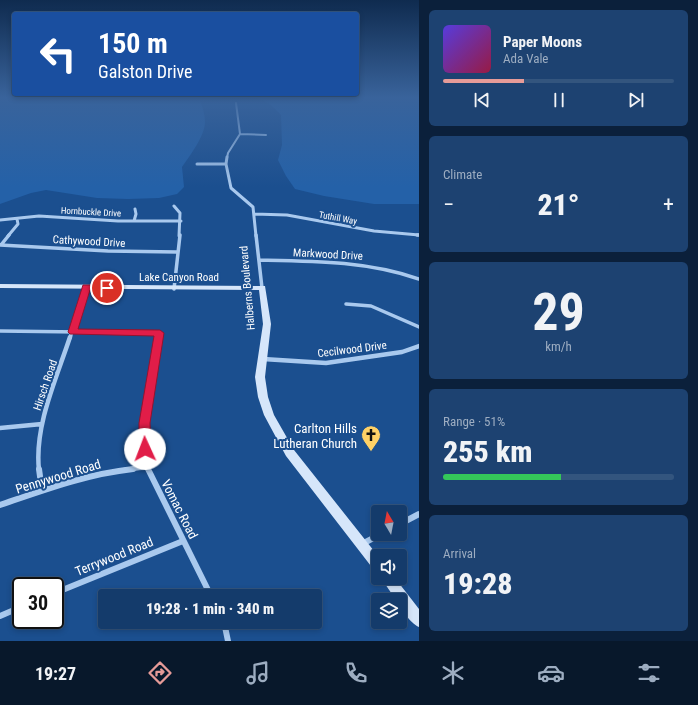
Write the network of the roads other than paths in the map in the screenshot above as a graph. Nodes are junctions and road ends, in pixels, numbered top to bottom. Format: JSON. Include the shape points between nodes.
{"nodes":[{"id":1,"x":239,"y":127,"type":"edge"},
{"id":2,"x":240,"y":134,"type":"junction"},
{"id":3,"x":266,"y":135,"type":"dead end"},
{"id":4,"x":197,"y":164,"type":"dead end"},
{"id":5,"x":226,"y":164,"type":"junction"},
{"id":6,"x":174,"y":206,"type":"dead end"},
{"id":7,"x":134,"y":209,"type":"dead end"},
{"id":8,"x":254,"y":214,"type":"junction"},
{"id":9,"x":17,"y":219,"type":"junction"},
{"id":10,"x":0,"y":220,"type":"edge"},
{"id":11,"x":134,"y":221,"type":"junction"},
{"id":12,"x":180,"y":221,"type":"junction"},
{"id":13,"x":419,"y":235,"type":"edge"},
{"id":14,"x":1,"y":245,"type":"edge"},
{"id":15,"x":177,"y":252,"type":"junction"},
{"id":16,"x":259,"y":260,"type":"junction"},
{"id":17,"x":419,"y":279,"type":"edge"},
{"id":18,"x":0,"y":286,"type":"edge"},
{"id":19,"x":86,"y":287,"type":"junction"},
{"id":20,"x":174,"y":288,"type":"junction"},
{"id":21,"x":262,"y":288,"type":"junction"},
{"id":22,"x":346,"y":304,"type":"dead end"},
{"id":23,"x":419,"y":327,"type":"edge"},
{"id":24,"x":0,"y":331,"type":"edge"},
{"id":25,"x":73,"y":332,"type":"junction"},
{"id":26,"x":419,"y":346,"type":"edge"},
{"id":27,"x":263,"y":359,"type":"junction"},
{"id":28,"x":42,"y":424,"type":"junction"},
{"id":29,"x":0,"y":428,"type":"edge"},
{"id":30,"x":147,"y":467,"type":"junction"},
{"id":31,"x":42,"y":490,"type":"junction"},
{"id":32,"x":0,"y":505,"type":"edge"},
{"id":33,"x":419,"y":514,"type":"edge"},
{"id":34,"x":407,"y":520,"type":"edge"},
{"id":35,"x":371,"y":539,"type":"edge"},
{"id":36,"x":183,"y":541,"type":"junction"},
{"id":37,"x":361,"y":544,"type":"junction"},
{"id":38,"x":371,"y":557,"type":"edge"},
{"id":39,"x":392,"y":585,"type":"edge"},
{"id":40,"x":64,"y":589,"type":"edge"},
{"id":41,"x":208,"y":589,"type":"edge"},
{"id":42,"x":12,"y":611,"type":"edge"},
{"id":43,"x":0,"y":616,"type":"edge"},
{"id":44,"x":419,"y":620,"type":"edge"},
{"id":45,"x":225,"y":629,"type":"edge"},
{"id":46,"x":228,"y":641,"type":"edge"}],
"edges":[{"from":1,"to":2,"type":"street"},
{"from":2,"to":3,"type":"street"},
{"from":2,"to":5,"type":"street","via":[[228,153]]},
{"from":4,"to":5,"type":"street"},
{"from":5,"to":8,"type":"street","name":"Halberns Boulevard","via":[[231,188],[253,207]]},
{"from":6,"to":12,"type":"street","via":[[180,213]]},
{"from":7,"to":11,"type":"street"},
{"from":8,"to":13,"type":"street","name":"Tuthill Way","via":[[287,214],[374,231]]},
{"from":8,"to":16,"type":"street","name":"Halberns Boulevard"},
{"from":9,"to":10,"type":"street","name":"Hornbuckle Drive"},
{"from":9,"to":11,"type":"street","name":"Hornbuckle Drive","via":[[39,216]]},
{"from":9,"to":14,"type":"street","via":[[18,224]]},
{"from":11,"to":12,"type":"street","name":"Hornbuckle Drive"},
{"from":12,"to":15,"type":"street"},
{"from":14,"to":15,"type":"street","name":"Cathywood Drive"},
{"from":15,"to":20,"type":"street"},
{"from":16,"to":17,"type":"street","name":"Markwood Drive","via":[[366,264]]},
{"from":16,"to":21,"type":"street","name":"Halberns Boulevard"},
{"from":18,"to":19,"type":"street","name":"Lake Canyon Road"},
{"from":19,"to":20,"type":"street","name":"Lake Canyon Road"},
{"from":19,"to":25,"type":"street","name":"Hirsch Road"},
{"from":20,"to":21,"type":"street","name":"Lake Canyon Road"},
{"from":21,"to":27,"type":"street","name":"Halberns Boulevard","via":[[267,324]]},
{"from":22,"to":23,"type":"street","via":[[371,306]]},
{"from":24,"to":25,"type":"street"},
{"from":25,"to":28,"type":"street","name":"Hirsch Road"},
{"from":25,"to":30,"type":"street","name":"Vomac Road","via":[[160,333],[144,423]]},
{"from":26,"to":27,"type":"street","name":"Cecilwood Drive","via":[[402,352],[326,363]]},
{"from":27,"to":37,"type":"street","name":"Halberns Boulevard","via":[[260,368],[261,386],[275,428],[290,453]]},
{"from":28,"to":29,"type":"street"},
{"from":28,"to":31,"type":"street","name":"Hirsch Road","via":[[38,458]]},
{"from":30,"to":31,"type":"street","name":"Pennywood Road","via":[[106,472]]},
{"from":30,"to":36,"type":"street","name":"Vomac Road"},
{"from":31,"to":32,"type":"street","name":"Pennywood Road"},
{"from":33,"to":34,"type":"street"},
{"from":35,"to":37,"type":"street"},
{"from":36,"to":40,"type":"street","name":"Terrywood Road"},
{"from":36,"to":41,"type":"street","name":"Vomac Road"},
{"from":37,"to":38,"type":"street","name":"Halberns Boulevard"},
{"from":39,"to":44,"type":"street"},
{"from":42,"to":43,"type":"street"},
{"from":45,"to":46,"type":"street"}]}
